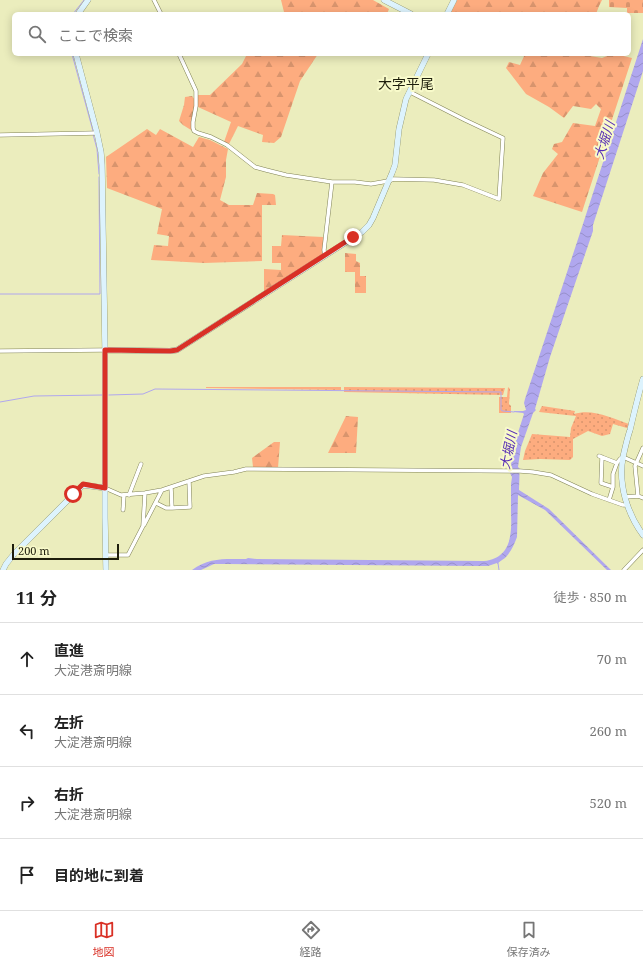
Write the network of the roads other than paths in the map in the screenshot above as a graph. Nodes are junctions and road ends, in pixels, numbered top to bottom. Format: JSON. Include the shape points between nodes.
{"nodes":[{"id":1,"x":88,"y":0,"type":"edge"},
{"id":2,"x":154,"y":0,"type":"edge"},
{"id":3,"x":384,"y":0,"type":"edge"},
{"id":4,"x":454,"y":0,"type":"edge"},
{"id":5,"x":79,"y":12,"type":"edge"},
{"id":6,"x":160,"y":12,"type":"edge"},
{"id":7,"x":407,"y":12,"type":"edge"},
{"id":8,"x":448,"y":12,"type":"edge"},
{"id":9,"x":180,"y":56,"type":"edge"},
{"id":10,"x":427,"y":56,"type":"edge"},
{"id":11,"x":75,"y":59,"type":"edge"},
{"id":12,"x":410,"y":92,"type":"junction"},
{"id":13,"x":94,"y":133,"type":"junction"},
{"id":14,"x":0,"y":135,"type":"edge"},
{"id":15,"x":388,"y":181,"type":"junction"},
{"id":16,"x":332,"y":182,"type":"junction"},
{"id":17,"x":325,"y":256,"type":"junction"},
{"id":18,"x":105,"y":350,"type":"junction"},
{"id":19,"x":0,"y":351,"type":"edge"},
{"id":20,"x":643,"y":379,"type":"edge"},
{"id":21,"x":643,"y":448,"type":"edge"},
{"id":22,"x":623,"y":457,"type":"junction"},
{"id":23,"x":617,"y":463,"type":"junction"},
{"id":24,"x":636,"y":463,"type":"junction"},
{"id":25,"x":141,"y":464,"type":"dead end"},
{"id":26,"x":643,"y":466,"type":"edge"},
{"id":27,"x":189,"y":481,"type":"junction"},
{"id":28,"x":171,"y":487,"type":"junction"},
{"id":29,"x":613,"y":487,"type":"junction"},
{"id":30,"x":105,"y":488,"type":"junction"},
{"id":31,"x":162,"y":490,"type":"junction"},
{"id":32,"x":145,"y":493,"type":"junction"},
{"id":33,"x":124,"y":495,"type":"junction"},
{"id":34,"x":129,"y":495,"type":"junction"},
{"id":35,"x":638,"y":496,"type":"junction"},
{"id":36,"x":626,"y":497,"type":"junction"},
{"id":37,"x":643,"y":498,"type":"edge"},
{"id":38,"x":609,"y":500,"type":"junction"},
{"id":39,"x":156,"y":503,"type":"junction"},
{"id":40,"x":628,"y":505,"type":"junction"},
{"id":41,"x":172,"y":508,"type":"junction"},
{"id":42,"x":124,"y":510,"type":"dead end"},
{"id":43,"x":143,"y":526,"type":"junction"},
{"id":44,"x":643,"y":535,"type":"edge"},
{"id":45,"x":643,"y":550,"type":"edge"},
{"id":46,"x":106,"y":555,"type":"junction"},
{"id":47,"x":3,"y":570,"type":"edge"},
{"id":48,"x":106,"y":570,"type":"edge"},
{"id":49,"x":624,"y":570,"type":"edge"}],
"edges":[{"from":1,"to":5,"type":"main road"},
{"from":2,"to":6,"type":"street"},
{"from":3,"to":7,"type":"main road"},
{"from":4,"to":8,"type":"main road"},
{"from":9,"to":16,"type":"street","via":[[196,91],[194,131],[227,145],[255,166],[286,175]]},
{"from":10,"to":12,"type":"main road"},
{"from":11,"to":13,"type":"main road"},
{"from":12,"to":15,"type":"main road","via":[[399,129],[395,165]]},
{"from":12,"to":15,"type":"street","via":[[503,138],[499,199],[463,185],[441,181]]},
{"from":13,"to":14,"type":"street"},
{"from":13,"to":18,"type":"main road","via":[[101,152],[103,176]]},
{"from":15,"to":16,"type":"street","via":[[371,184]]},
{"from":15,"to":17,"type":"main road","via":[[369,226]]},
{"from":16,"to":17,"type":"street"},
{"from":17,"to":18,"type":"main road","via":[[177,350]]},
{"from":18,"to":19,"type":"street"},
{"from":18,"to":30,"type":"main road"},
{"from":20,"to":22,"type":"main road"},
{"from":21,"to":24,"type":"street"},
{"from":22,"to":23,"type":"street"},
{"from":22,"to":24,"type":"street"},
{"from":22,"to":36,"type":"main road","via":[[622,479]]},
{"from":23,"to":29,"type":"street","via":[[613,474]]},
{"from":23,"to":29,"type":"street","via":[[600,457],[601,483]]},
{"from":24,"to":26,"type":"street"},
{"from":24,"to":35,"type":"street"},
{"from":25,"to":34,"type":"street"},
{"from":27,"to":28,"type":"street"},
{"from":27,"to":38,"type":"street","via":[[246,469],[520,471],[551,475]]},
{"from":27,"to":41,"type":"street","via":[[190,507]]},
{"from":28,"to":31,"type":"street"},
{"from":28,"to":41,"type":"street"},
{"from":29,"to":38,"type":"street"},
{"from":30,"to":33,"type":"street"},
{"from":30,"to":46,"type":"main road"},
{"from":30,"to":47,"type":"main road","via":[[83,484],[14,554]]},
{"from":31,"to":32,"type":"street"},
{"from":31,"to":39,"type":"street"},
{"from":32,"to":34,"type":"street"},
{"from":32,"to":43,"type":"street"},
{"from":33,"to":34,"type":"street"},
{"from":33,"to":42,"type":"street"},
{"from":35,"to":36,"type":"street"},
{"from":35,"to":37,"type":"street"},
{"from":36,"to":40,"type":"main road"},
{"from":38,"to":40,"type":"street"},
{"from":39,"to":41,"type":"street"},
{"from":39,"to":43,"type":"street"},
{"from":40,"to":44,"type":"main road","via":[[634,522]]},
{"from":43,"to":46,"type":"street","via":[[128,555]]},
{"from":45,"to":49,"type":"street"},
{"from":46,"to":48,"type":"main road"}]}
